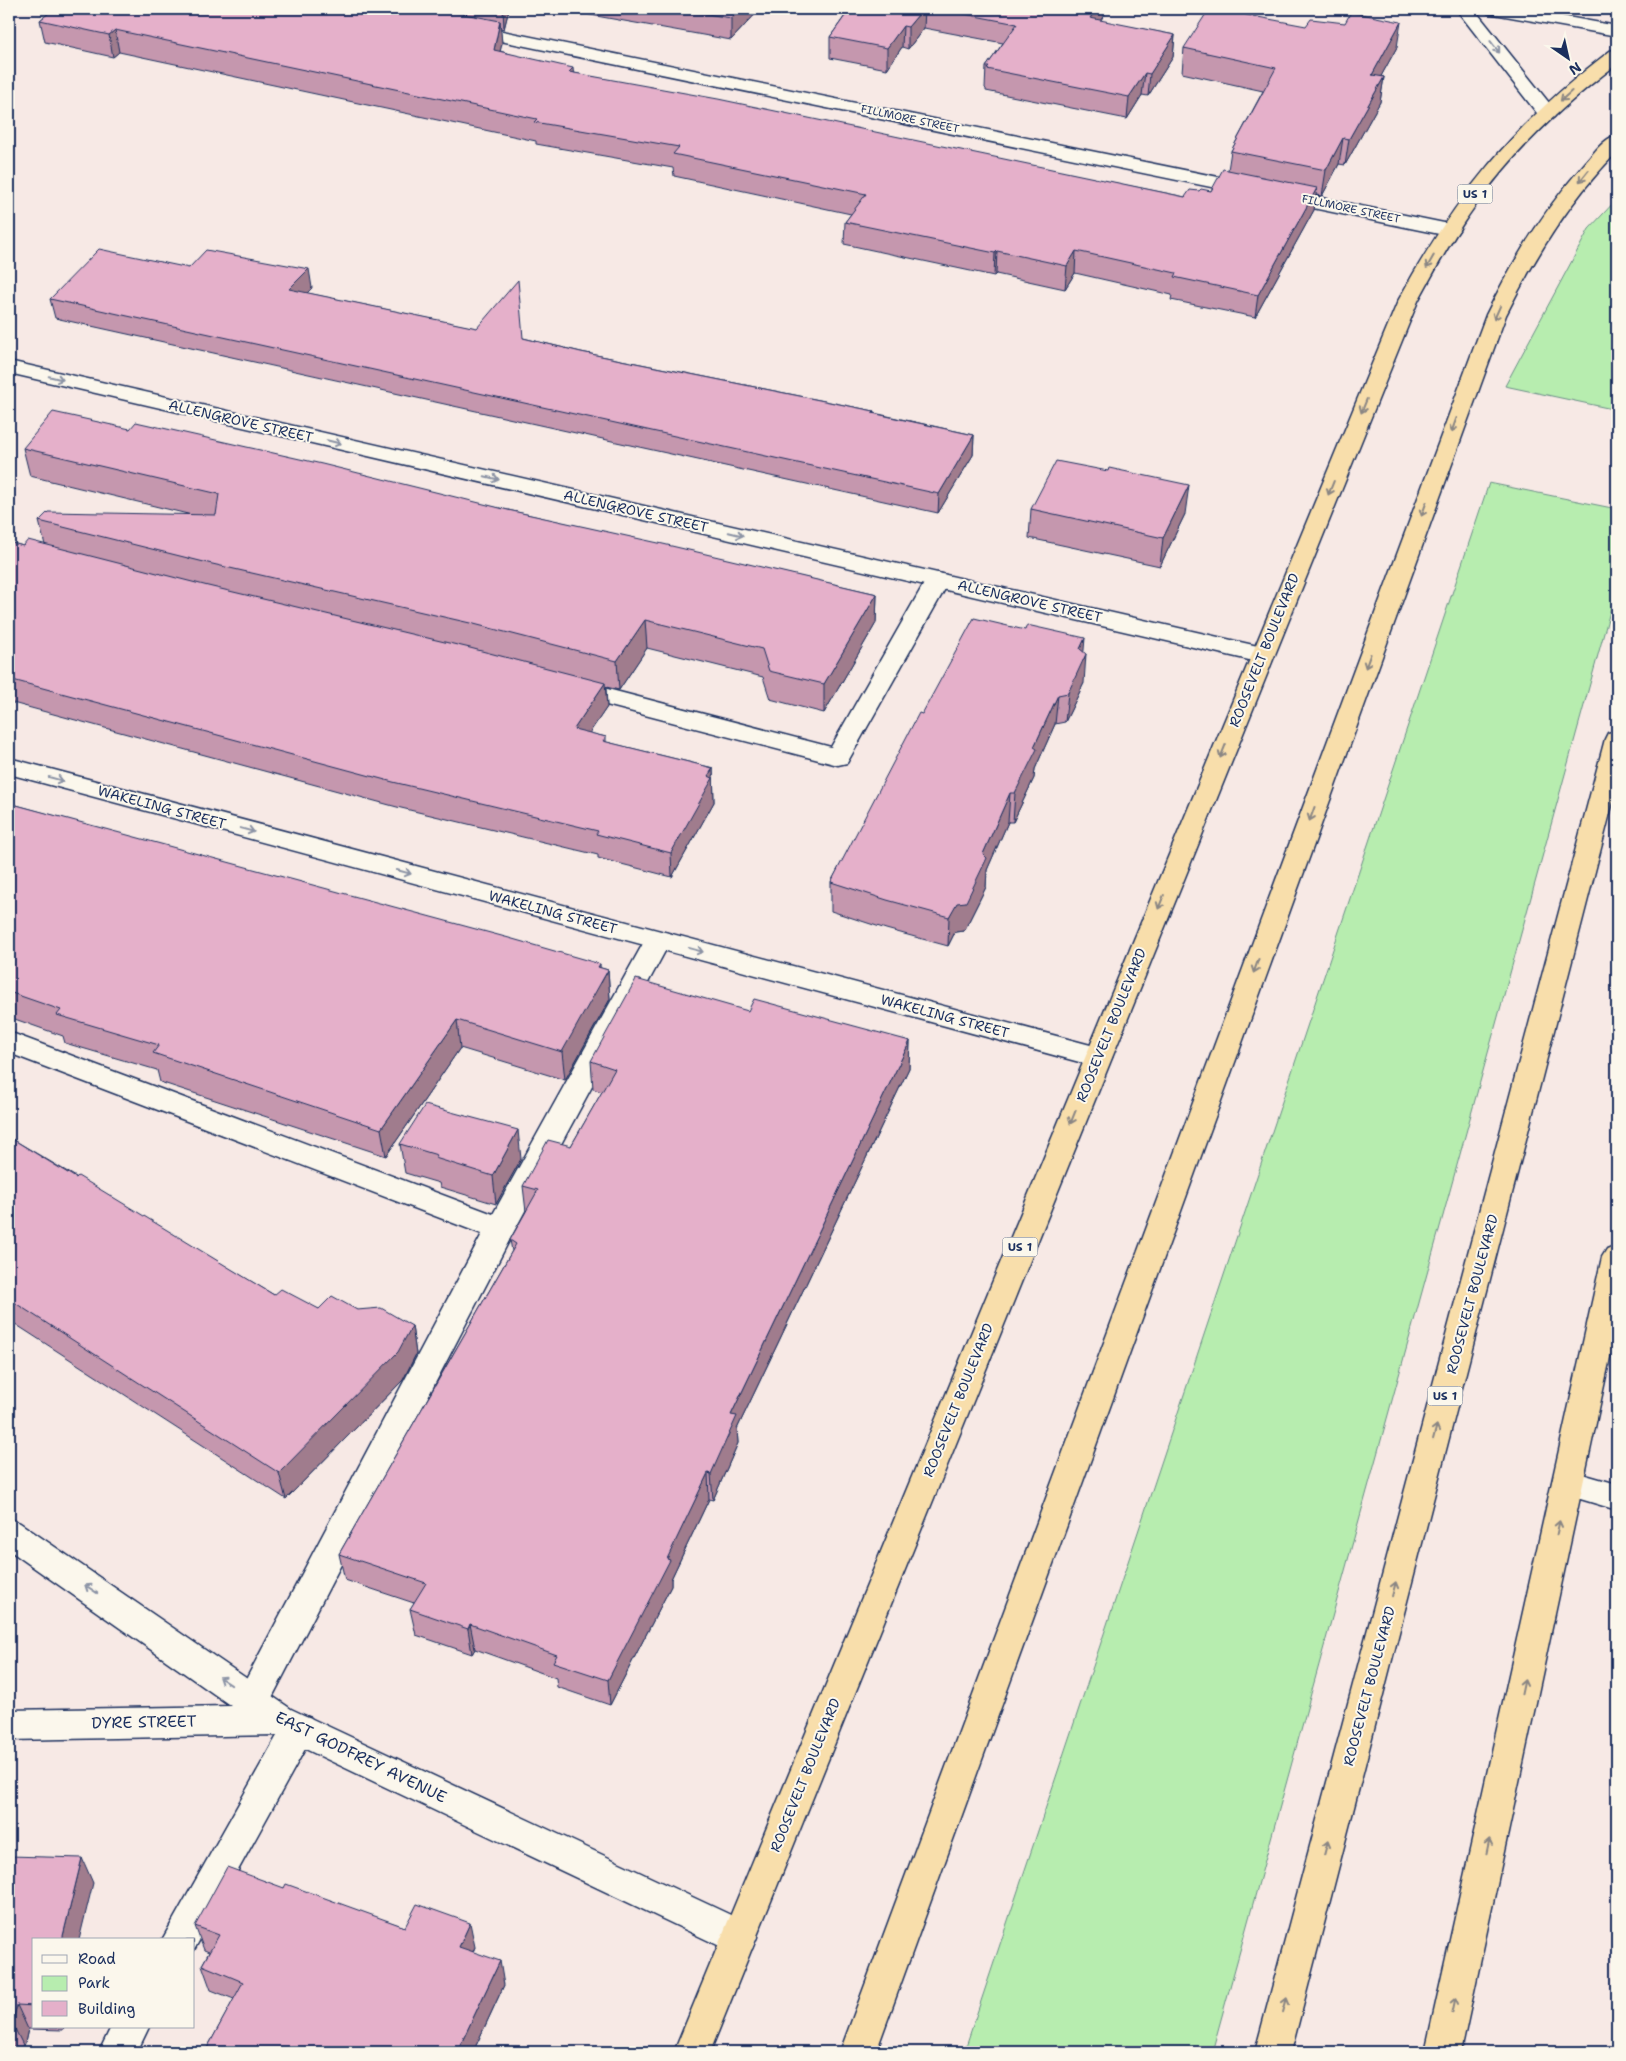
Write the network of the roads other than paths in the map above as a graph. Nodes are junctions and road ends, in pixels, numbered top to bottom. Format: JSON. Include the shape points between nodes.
{"nodes":[{"id":1,"x":1465,"y":9,"type":"edge"},
{"id":2,"x":1494,"y":9,"type":"edge"},
{"id":3,"x":449,"y":25,"type":"edge"},
{"id":4,"x":1617,"y":31,"type":"edge"},
{"id":5,"x":1617,"y":55,"type":"edge"},
{"id":6,"x":1547,"y":113,"type":"junction"},
{"id":7,"x":1617,"y":141,"type":"edge"},
{"id":8,"x":1449,"y":230,"type":"junction"},
{"id":9,"x":9,"y":368,"type":"edge"},
{"id":10,"x":938,"y":580,"type":"junction"},
{"id":11,"x":1262,"y":655,"type":"junction"},
{"id":12,"x":550,"y":682,"type":"edge"},
{"id":13,"x":1617,"y":739,"type":"edge"},
{"id":14,"x":9,"y":766,"type":"edge"},
{"id":15,"x":658,"y":940,"type":"junction"},
{"id":16,"x":9,"y":1042,"type":"edge"},
{"id":17,"x":1098,"y":1057,"type":"junction"},
{"id":18,"x":500,"y":1229,"type":"junction"},
{"id":19,"x":1617,"y":1257,"type":"edge"},
{"id":20,"x":1568,"y":1483,"type":"junction"},
{"id":21,"x":1617,"y":1497,"type":"edge"},
{"id":22,"x":9,"y":1533,"type":"edge"},
{"id":23,"x":277,"y":1716,"type":"junction"},
{"id":24,"x":9,"y":1725,"type":"edge"},
{"id":25,"x":739,"y":1937,"type":"junction"},
{"id":26,"x":181,"y":1938,"type":"edge"},
{"id":27,"x":130,"y":2028,"type":"edge"},
{"id":28,"x":117,"y":2052,"type":"edge"},
{"id":29,"x":692,"y":2052,"type":"edge"},
{"id":30,"x":858,"y":2052,"type":"edge"},
{"id":31,"x":1272,"y":2052,"type":"edge"},
{"id":32,"x":1443,"y":2052,"type":"edge"}],
"edges":[{"from":1,"to":6,"type":"street","one_way":true},
{"from":2,"to":4,"type":"street"},
{"from":3,"to":8,"type":"street","name":"FILLMORE STREET"},
{"from":5,"to":6,"type":"highway","name":"ROOSEVELT BOULEVARD","number":"US 1","one_way":true},
{"from":6,"to":8,"type":"highway","name":"ROOSEVELT BOULEVARD","number":"US 1","via":[[1494,169]]},
{"from":7,"to":30,"type":"highway","one_way":true,"via":[[1562,204],[1514,277],[1496,315]]},
{"from":8,"to":11,"type":"highway","name":"ROOSEVELT BOULEVARD","number":"US 1","one_way":true,"via":[[1408,301]]},
{"from":9,"to":10,"type":"street","name":"ALLENGROVE STREET","one_way":true},
{"from":10,"to":11,"type":"street","name":"ALLENGROVE STREET"},
{"from":10,"to":12,"type":"street","via":[[838,757]]},
{"from":11,"to":17,"type":"highway","name":"ROOSEVELT BOULEVARD","number":"US 1","one_way":true},
{"from":31,"to":13,"type":"highway","name":"ROOSEVELT BOULEVARD","number":"US 1","one_way":true},
{"from":14,"to":15,"type":"street","name":"WAKELING STREET","one_way":true},
{"from":15,"to":17,"type":"street","name":"WAKELING STREET","one_way":true},
{"from":15,"to":18,"type":"street"},
{"from":16,"to":18,"type":"street"},
{"from":17,"to":25,"type":"highway","name":"ROOSEVELT BOULEVARD","number":"US 1","one_way":true},
{"from":18,"to":23,"type":"street"},
{"from":19,"to":20,"type":"highway"},
{"from":20,"to":21,"type":"street"},
{"from":32,"to":20,"type":"highway","one_way":true},
{"from":23,"to":22,"type":"street","name":"EAST GODFREY AVENUE","one_way":true},
{"from":23,"to":24,"type":"street","name":"DYRE STREET"},
{"from":23,"to":25,"type":"street","name":"EAST GODFREY AVENUE"},
{"from":23,"to":26,"type":"street"},
{"from":25,"to":29,"type":"highway","name":"ROOSEVELT BOULEVARD","number":"US 1"},
{"from":27,"to":28,"type":"street"}]}
